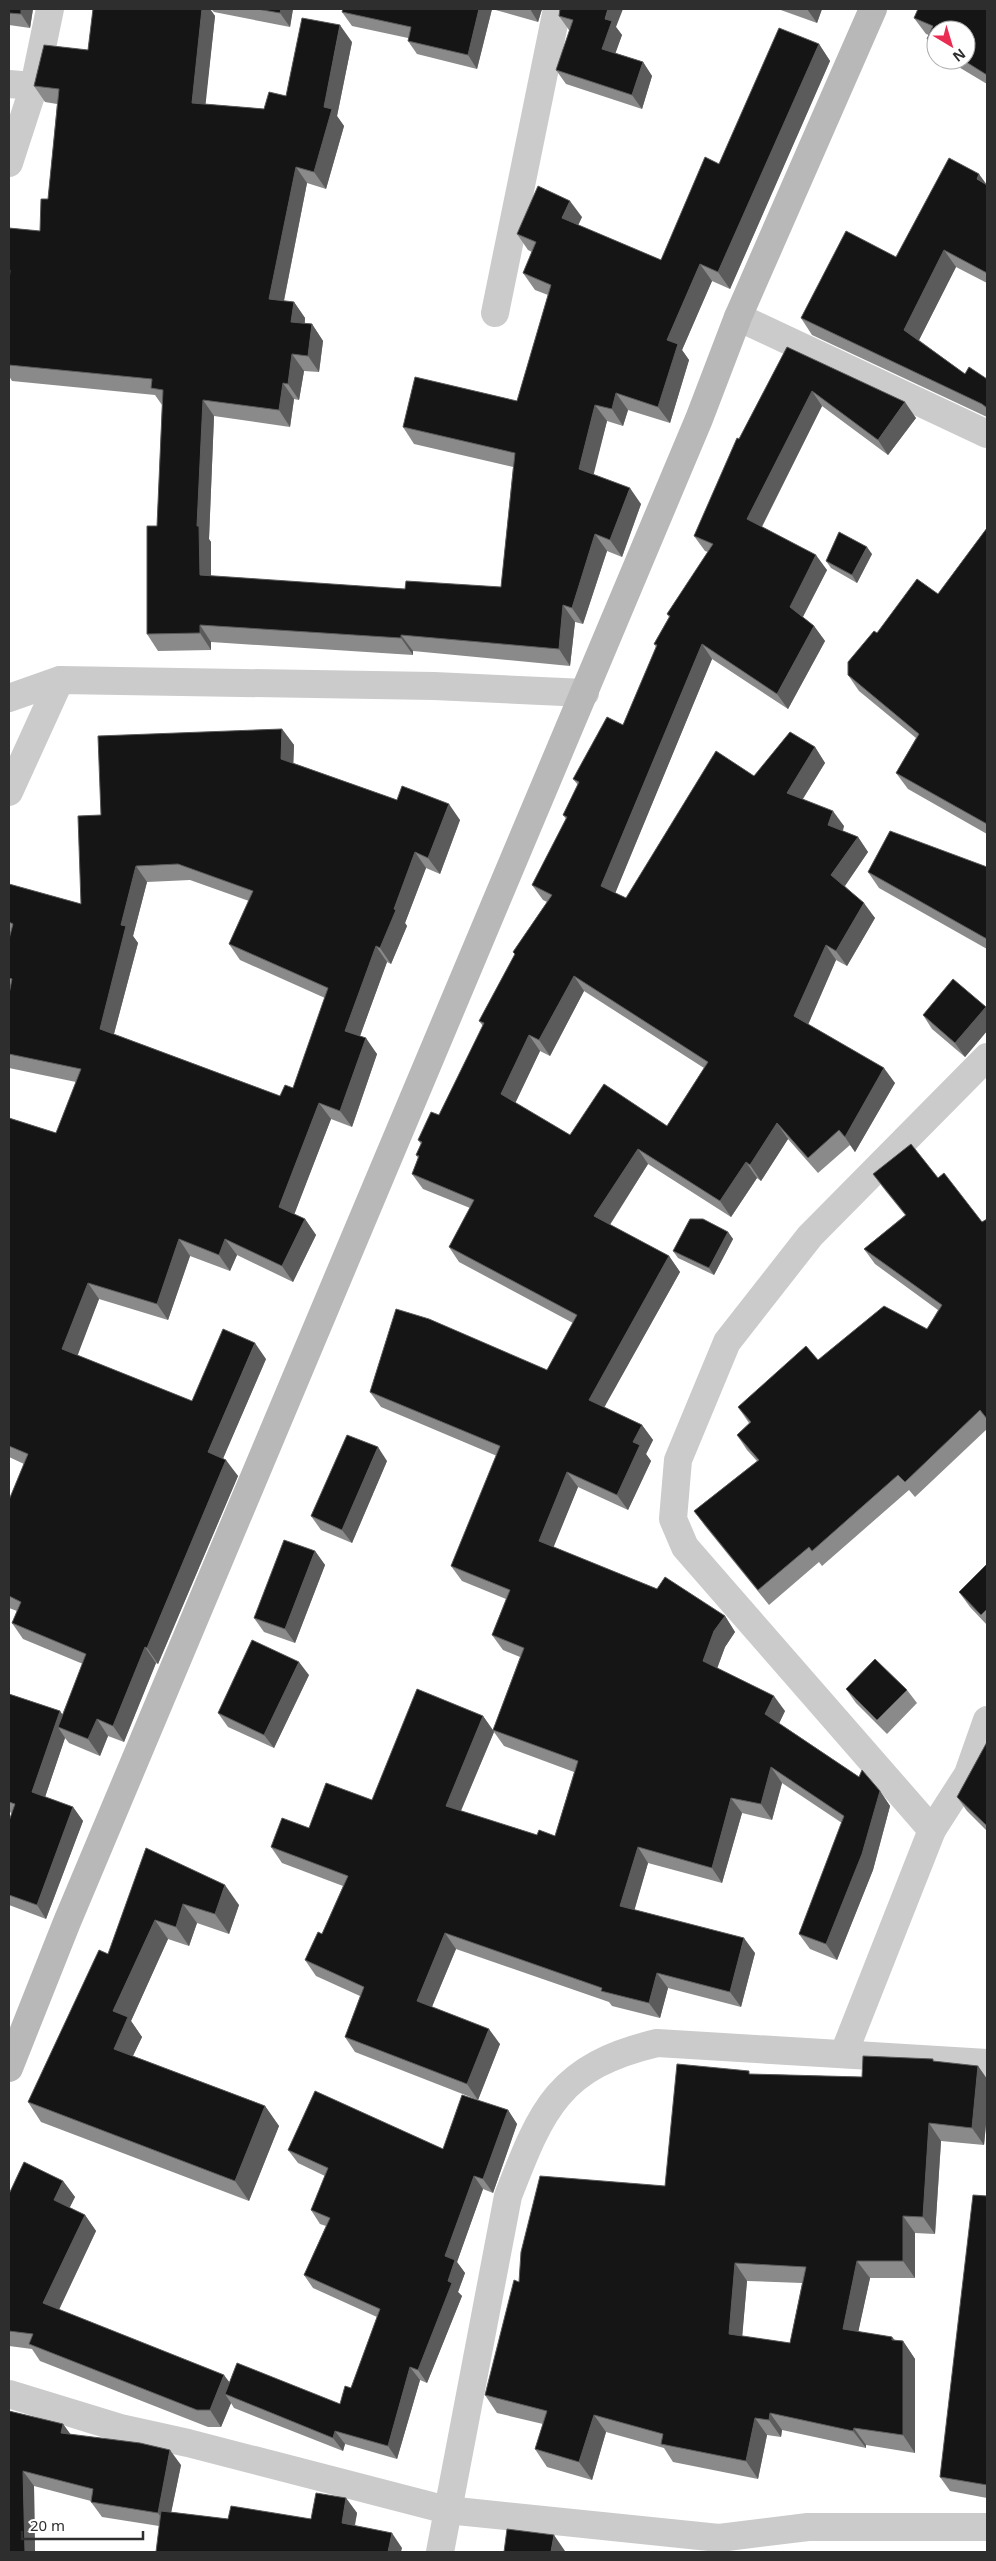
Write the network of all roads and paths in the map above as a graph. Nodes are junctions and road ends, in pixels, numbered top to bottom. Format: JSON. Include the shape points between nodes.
{"nodes":[{"id":1,"x":50,"y":9,"type":"edge"},
{"id":2,"x":557,"y":9,"type":"edge"},
{"id":3,"x":873,"y":9,"type":"edge"},
{"id":4,"x":21,"y":85,"type":"edge"},
{"id":5,"x":9,"y":163,"type":"edge"},
{"id":6,"x":495,"y":313,"type":"dead end"},
{"id":7,"x":738,"y":317,"type":"junction"},
{"id":8,"x":987,"y":434,"type":"edge"},
{"id":9,"x":60,"y":680,"type":"junction"},
{"id":10,"x":585,"y":694,"type":"junction"},
{"id":11,"x":9,"y":698,"type":"edge"},
{"id":12,"x":9,"y":792,"type":"edge"},
{"id":13,"x":987,"y":1057,"type":"edge"},
{"id":14,"x":987,"y":1720,"type":"edge"},
{"id":15,"x":932,"y":1830,"type":"junction"},
{"id":16,"x":844,"y":2053,"type":"junction"},
{"id":17,"x":987,"y":2063,"type":"edge"},
{"id":18,"x":9,"y":2068,"type":"edge"},
{"id":19,"x":9,"y":2394,"type":"edge"},
{"id":20,"x":447,"y":2510,"type":"junction"},
{"id":21,"x":987,"y":2526,"type":"edge"},
{"id":22,"x":718,"y":2545,"type":"edge"},
{"id":23,"x":440,"y":2552,"type":"edge"}],
"edges":[{"from":1,"to":4,"type":"street"},
{"from":2,"to":6,"type":"street"},
{"from":3,"to":7,"type":"street"},
{"from":4,"to":5,"type":"street"},
{"from":7,"to":8,"type":"street"},
{"from":7,"to":10,"type":"street"},
{"from":9,"to":10,"type":"street","via":[[434,686]]},
{"from":9,"to":11,"type":"street"},
{"from":9,"to":12,"type":"street"},
{"from":10,"to":18,"type":"street","via":[[71,1913]]},
{"from":13,"to":15,"type":"street","via":[[810,1236],[727,1342],[678,1460],[673,1519],[685,1547]]},
{"from":14,"to":15,"type":"street","via":[[968,1774]]},
{"from":15,"to":16,"type":"street"},
{"from":16,"to":17,"type":"street"},
{"from":16,"to":20,"type":"street","via":[[657,2043],[626,2050],[594,2064],[572,2079],[555,2097],[527,2146],[508,2196]]},
{"from":19,"to":20,"type":"street","via":[[120,2428],[188,2442]]},
{"from":20,"to":22,"type":"street"},
{"from":20,"to":23,"type":"street"},
{"from":21,"to":22,"type":"street","via":[[808,2527]]}]}
